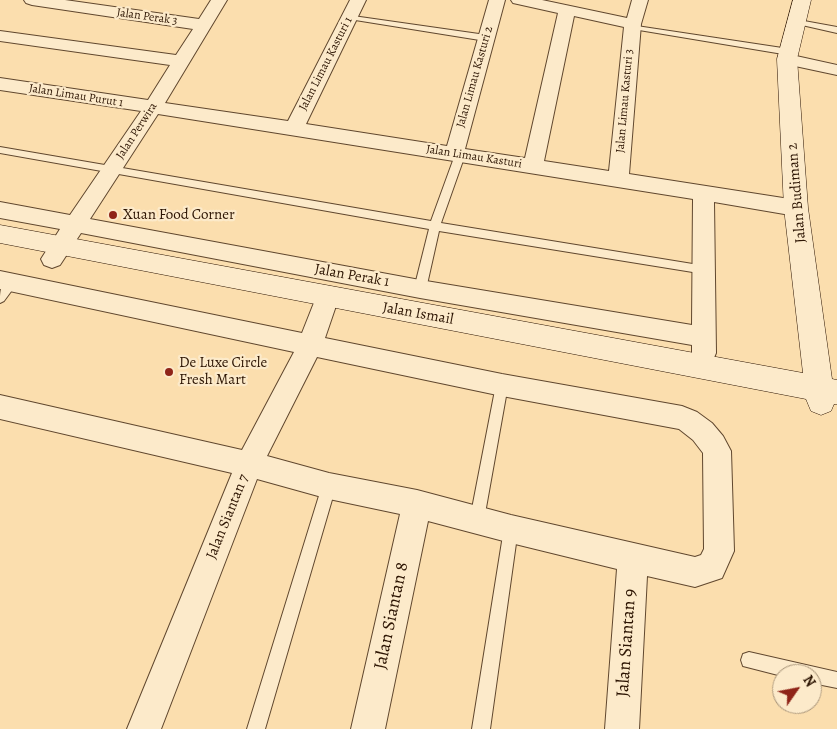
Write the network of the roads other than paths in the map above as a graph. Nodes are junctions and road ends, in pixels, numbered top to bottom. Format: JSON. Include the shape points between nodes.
{"nodes":[{"id":1,"x":32,"y":0,"type":"edge"},
{"id":2,"x":219,"y":0,"type":"edge"},
{"id":3,"x":358,"y":0,"type":"edge"},
{"id":4,"x":496,"y":0,"type":"edge"},
{"id":5,"x":519,"y":0,"type":"edge"},
{"id":6,"x":640,"y":0,"type":"edge"},
{"id":7,"x":567,"y":10,"type":"junction"},
{"id":8,"x":799,"y":11,"type":"edge"},
{"id":9,"x":350,"y":17,"type":"junction"},
{"id":10,"x":203,"y":25,"type":"junction"},
{"id":11,"x":633,"y":25,"type":"junction"},
{"id":12,"x":837,"y":30,"type":"edge"},
{"id":13,"x":0,"y":36,"type":"edge"},
{"id":14,"x":486,"y":38,"type":"junction"},
{"id":15,"x":788,"y":56,"type":"junction"},
{"id":16,"x":180,"y":61,"type":"junction"},
{"id":17,"x":837,"y":70,"type":"edge"},
{"id":18,"x":0,"y":84,"type":"edge"},
{"id":19,"x":152,"y":108,"type":"junction"},
{"id":20,"x":294,"y":128,"type":"junction"},
{"id":21,"x":0,"y":150,"type":"edge"},
{"id":22,"x":457,"y":154,"type":"junction"},
{"id":23,"x":533,"y":166,"type":"junction"},
{"id":24,"x":112,"y":170,"type":"junction"},
{"id":25,"x":618,"y":179,"type":"junction"},
{"id":26,"x":704,"y":193,"type":"junction"},
{"id":27,"x":796,"y":208,"type":"junction"},
{"id":28,"x":0,"y":210,"type":"edge"},
{"id":29,"x":435,"y":226,"type":"junction"},
{"id":30,"x":62,"y":243,"type":"junction"},
{"id":31,"x":1,"y":246,"type":"edge"},
{"id":32,"x":705,"y":270,"type":"junction"},
{"id":33,"x":4,"y":287,"type":"edge"},
{"id":34,"x":420,"y":289,"type":"junction"},
{"id":35,"x":325,"y":303,"type":"junction"},
{"id":36,"x":704,"y":337,"type":"junction"},
{"id":37,"x":310,"y":345,"type":"junction"},
{"id":38,"x":704,"y":366,"type":"junction"},
{"id":39,"x":502,"y":385,"type":"junction"},
{"id":40,"x":829,"y":397,"type":"edge"},
{"id":41,"x":0,"y":407,"type":"edge"},
{"id":42,"x":249,"y":464,"type":"junction"},
{"id":43,"x":329,"y":486,"type":"junction"},
{"id":44,"x":417,"y":504,"type":"junction"},
{"id":45,"x":477,"y":519,"type":"junction"},
{"id":46,"x":511,"y":529,"type":"junction"},
{"id":47,"x":633,"y":557,"type":"junction"},
{"id":48,"x":749,"y":660,"type":"dead end"},
{"id":49,"x":772,"y":665,"type":"edge"},
{"id":50,"x":822,"y":677,"type":"edge"},
{"id":51,"x":837,"y":680,"type":"edge"},
{"id":52,"x":144,"y":729,"type":"edge"},
{"id":53,"x":256,"y":729,"type":"edge"},
{"id":54,"x":368,"y":729,"type":"edge"},
{"id":55,"x":482,"y":729,"type":"edge"},
{"id":56,"x":622,"y":729,"type":"edge"}],
"edges":[{"from":1,"to":10,"type":"street","name":"Jalan Perak 3"},
{"from":2,"to":10,"type":"street","name":"Jalan Perwira"},
{"from":3,"to":9,"type":"street","name":"Jalan Limau Kasturi 1"},
{"from":4,"to":14,"type":"street","name":"Jalan Limau Kasturi 2"},
{"from":5,"to":7,"type":"street"},
{"from":6,"to":11,"type":"street","name":"Jalan Limau Kasturi 3"},
{"from":7,"to":11,"type":"street"},
{"from":7,"to":23,"type":"street"},
{"from":8,"to":12,"type":"lane"},
{"from":8,"to":15,"type":"street","name":"Jalan Budiman 2"},
{"from":9,"to":14,"type":"lane"},
{"from":9,"to":20,"type":"street","name":"Jalan Limau Kasturi 1"},
{"from":10,"to":16,"type":"street","name":"Jalan Perwira"},
{"from":11,"to":15,"type":"lane"},
{"from":11,"to":25,"type":"street","name":"Jalan Limau Kasturi 3"},
{"from":13,"to":16,"type":"street"},
{"from":14,"to":22,"type":"street","name":"Jalan Limau Kasturi 2"},
{"from":15,"to":17,"type":"street"},
{"from":15,"to":27,"type":"street","name":"Jalan Budiman 2"},
{"from":16,"to":19,"type":"street","name":"Jalan Perwira"},
{"from":18,"to":19,"type":"street","name":"Jalan Limau Purut 1"},
{"from":19,"to":20,"type":"street","name":"Jalan Limau Kasturi"},
{"from":19,"to":24,"type":"street","name":"Jalan Perwira"},
{"from":20,"to":22,"type":"street","name":"Jalan Limau Kasturi"},
{"from":21,"to":24,"type":"lane"},
{"from":22,"to":23,"type":"street","name":"Jalan Limau Kasturi"},
{"from":22,"to":29,"type":"lane"},
{"from":23,"to":25,"type":"street","name":"Jalan Limau Kasturi"},
{"from":24,"to":29,"type":"lane"},
{"from":24,"to":30,"type":"street","name":"Jalan Perwira"},
{"from":25,"to":26,"type":"street","name":"Jalan Limau Kasturi"},
{"from":26,"to":27,"type":"street","name":"Jalan Limau Kasturi"},
{"from":26,"to":32,"type":"street"},
{"from":27,"to":40,"type":"street","name":"Jalan Budiman 2"},
{"from":28,"to":30,"type":"street","name":"Jalan Perak 1"},
{"from":29,"to":32,"type":"lane"},
{"from":29,"to":34,"type":"lane"},
{"from":30,"to":31,"type":"street","name":"Jalan Ismail"},
{"from":30,"to":34,"type":"street","name":"Jalan Perak 1"},
{"from":30,"to":35,"type":"street","name":"Jalan Ismail"},
{"from":32,"to":36,"type":"street"},
{"from":33,"to":37,"type":"street"},
{"from":34,"to":36,"type":"street","name":"Jalan Perak 1"},
{"from":35,"to":37,"type":"street","name":"Jalan Siantan 7"},
{"from":35,"to":38,"type":"street","name":"Jalan Ismail"},
{"from":35,"to":40,"type":"street","name":"Jalan Ismail"},
{"from":36,"to":38,"type":"street"},
{"from":37,"to":39,"type":"street"},
{"from":37,"to":42,"type":"street","name":"Jalan Siantan 7"},
{"from":38,"to":40,"type":"street","name":"Jalan Ismail"},
{"from":39,"to":45,"type":"lane"},
{"from":39,"to":47,"type":"street","via":[[682,418],[696,424],[710,438],[716,451],[719,551],[712,566],[695,572]]},
{"from":41,"to":42,"type":"street"},
{"from":42,"to":43,"type":"street"},
{"from":42,"to":52,"type":"street","name":"Jalan Siantan 7"},
{"from":43,"to":44,"type":"street"},
{"from":43,"to":53,"type":"lane"},
{"from":44,"to":45,"type":"street"},
{"from":44,"to":54,"type":"street","name":"Jalan Siantan 8"},
{"from":45,"to":46,"type":"street"},
{"from":46,"to":47,"type":"street"},
{"from":46,"to":55,"type":"lane"},
{"from":47,"to":56,"type":"street","name":"Jalan Siantan 9"},
{"from":48,"to":49,"type":"lane"},
{"from":50,"to":51,"type":"lane"}]}
